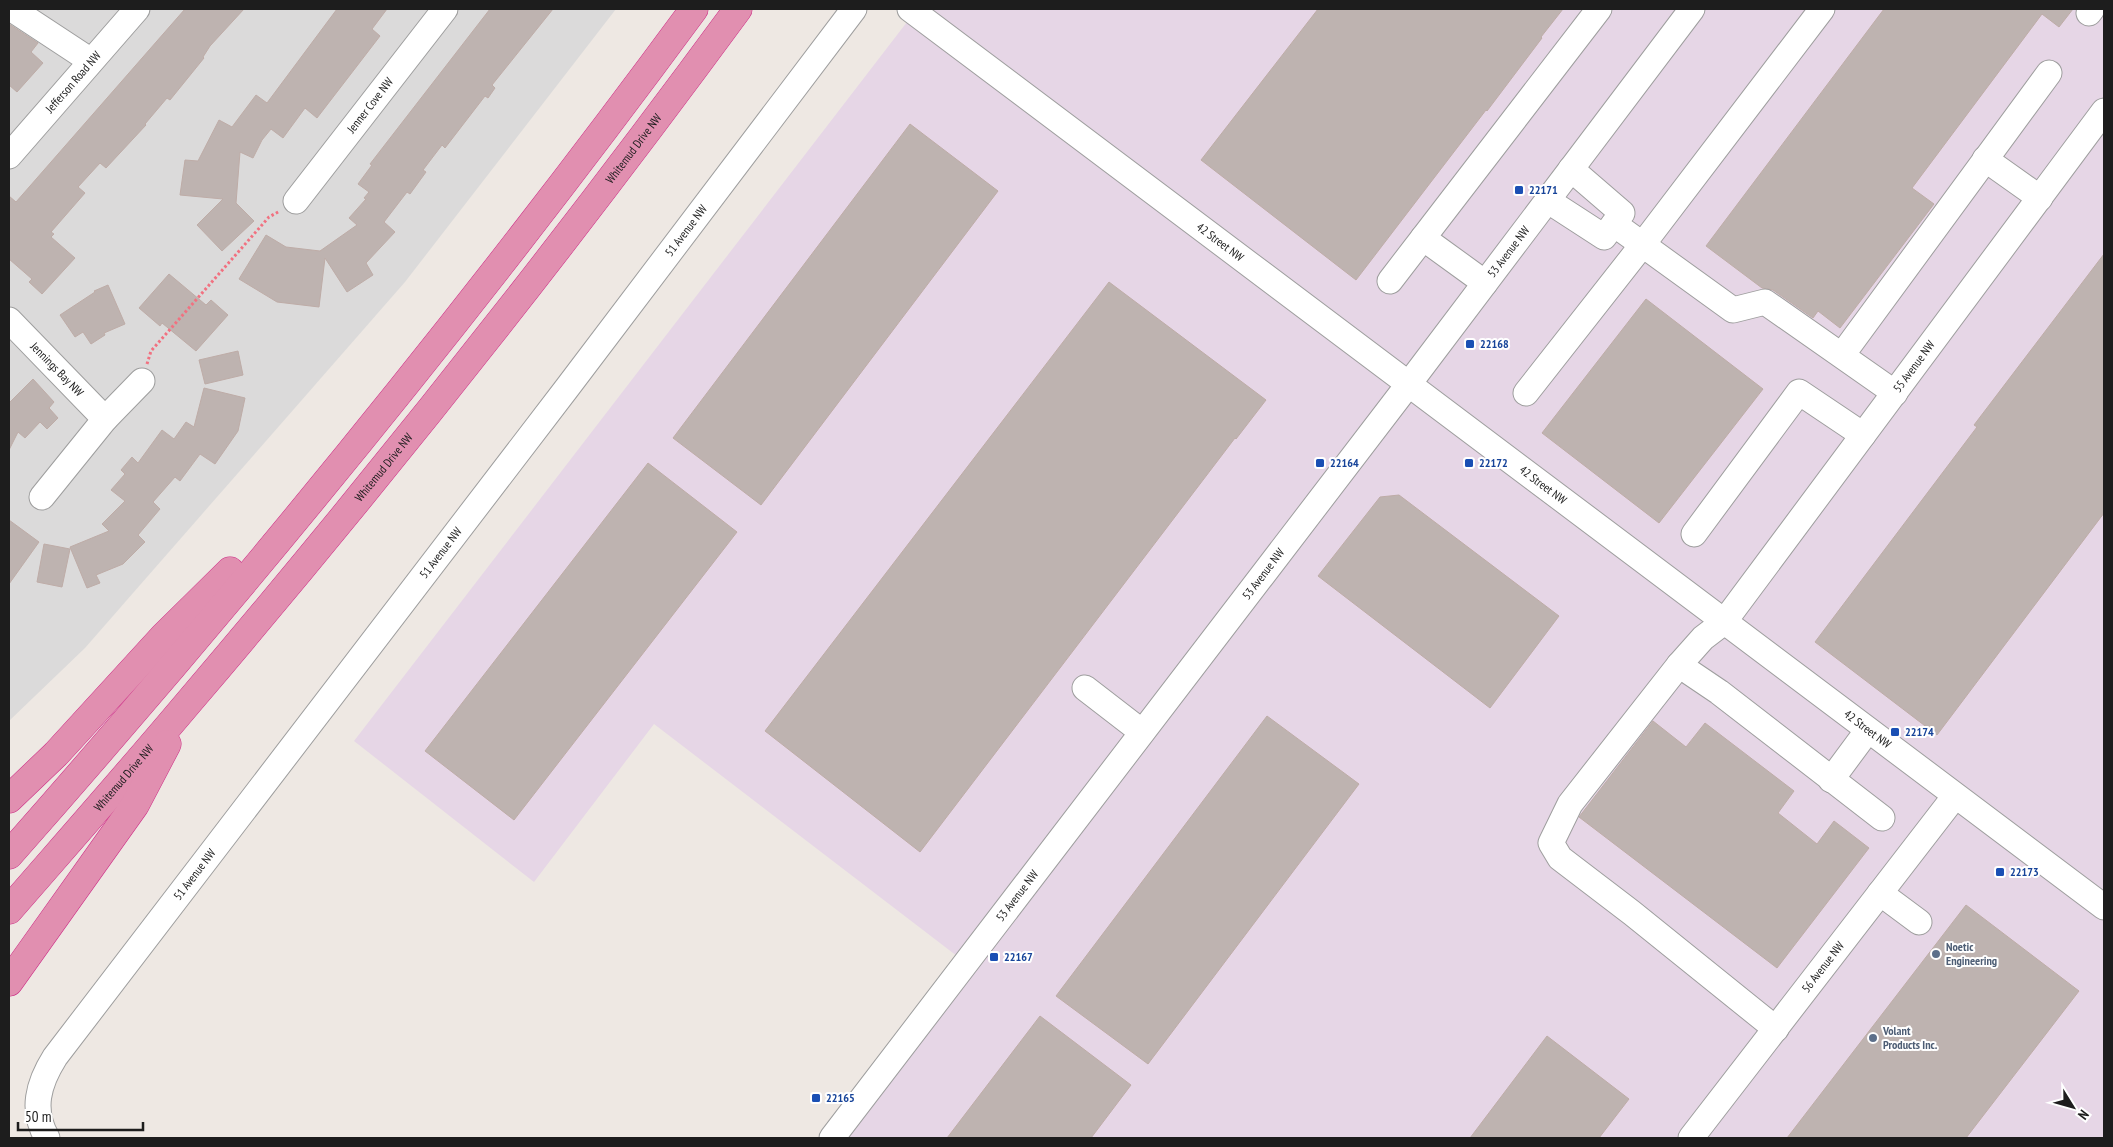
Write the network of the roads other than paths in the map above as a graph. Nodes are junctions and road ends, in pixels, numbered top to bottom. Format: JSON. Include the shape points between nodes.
{"nodes":[{"id":1,"x":12,"y":9,"type":"edge"},
{"id":2,"x":137,"y":9,"type":"edge"},
{"id":3,"x":445,"y":9,"type":"edge"},
{"id":4,"x":694,"y":9,"type":"edge"},
{"id":5,"x":738,"y":9,"type":"edge"},
{"id":6,"x":854,"y":9,"type":"edge"},
{"id":7,"x":910,"y":9,"type":"edge"},
{"id":8,"x":1599,"y":9,"type":"edge"},
{"id":9,"x":1692,"y":9,"type":"edge"},
{"id":10,"x":1822,"y":9,"type":"edge"},
{"id":11,"x":90,"y":61,"type":"junction"},
{"id":12,"x":2049,"y":73,"type":"dead end"},
{"id":13,"x":2104,"y":111,"type":"edge"},
{"id":14,"x":9,"y":156,"type":"edge"},
{"id":15,"x":1985,"y":159,"type":"junction"},
{"id":16,"x":1571,"y":169,"type":"junction"},
{"id":17,"x":2040,"y":198,"type":"junction"},
{"id":18,"x":1547,"y":200,"type":"junction"},
{"id":19,"x":296,"y":202,"type":"road end"},
{"id":20,"x":1614,"y":224,"type":"junction"},
{"id":21,"x":1423,"y":238,"type":"junction"},
{"id":22,"x":1643,"y":244,"type":"junction"},
{"id":23,"x":1390,"y":281,"type":"dead end"},
{"id":24,"x":1485,"y":283,"type":"junction"},
{"id":25,"x":9,"y":320,"type":"edge"},
{"id":26,"x":1842,"y":355,"type":"junction"},
{"id":27,"x":142,"y":381,"type":"road end"},
{"id":28,"x":1408,"y":385,"type":"junction"},
{"id":29,"x":1526,"y":393,"type":"dead end"},
{"id":30,"x":1894,"y":393,"type":"junction"},
{"id":31,"x":105,"y":419,"type":"junction"},
{"id":32,"x":1863,"y":435,"type":"junction"},
{"id":33,"x":349,"y":454,"type":"junction"},
{"id":34,"x":42,"y":497,"type":"dead end"},
{"id":35,"x":1694,"y":534,"type":"dead end"},
{"id":36,"x":1724,"y":622,"type":"junction"},
{"id":37,"x":1678,"y":665,"type":"junction"},
{"id":38,"x":1085,"y":688,"type":"dead end"},
{"id":39,"x":189,"y":703,"type":"junction"},
{"id":40,"x":1868,"y":730,"type":"junction"},
{"id":41,"x":1142,"y":732,"type":"junction"},
{"id":42,"x":1831,"y":780,"type":"junction"},
{"id":43,"x":1955,"y":796,"type":"junction"},
{"id":44,"x":9,"y":799,"type":"edge"},
{"id":45,"x":1882,"y":818,"type":"dead end"},
{"id":46,"x":9,"y":855,"type":"edge"},
{"id":47,"x":1880,"y":893,"type":"junction"},
{"id":48,"x":2104,"y":908,"type":"edge"},
{"id":49,"x":9,"y":910,"type":"edge"},
{"id":50,"x":1919,"y":922,"type":"dead end"},
{"id":51,"x":9,"y":982,"type":"edge"},
{"id":52,"x":1776,"y":1029,"type":"junction"},
{"id":53,"x":1697,"y":1136,"type":"edge"},
{"id":54,"x":47,"y":1138,"type":"edge"},
{"id":55,"x":832,"y":1138,"type":"edge"}],
"edges":[{"from":1,"to":11,"type":"street"},
{"from":2,"to":11,"type":"street","name":"Jefferson Road NW"},
{"from":3,"to":19,"type":"street","name":"Jenner Cove NW"},
{"from":4,"to":33,"type":"highway","via":[[545,207]]},
{"from":5,"to":39,"type":"highway","name":"Whitemud Drive NW","via":[[499,323]]},
{"from":6,"to":54,"type":"street","name":"51 Avenue NW","via":[[55,1057],[46,1071],[37,1102],[41,1128]]},
{"from":7,"to":28,"type":"street","name":"42 Street NW"},
{"from":8,"to":21,"type":"street"},
{"from":9,"to":16,"type":"street","name":"53 Avenue NW"},
{"from":10,"to":22,"type":"street"},
{"from":11,"to":14,"type":"street","name":"Jefferson Road NW"},
{"from":12,"to":15,"type":"street"},
{"from":13,"to":17,"type":"street","name":"55 Avenue NW"},
{"from":15,"to":17,"type":"street"},
{"from":15,"to":26,"type":"street"},
{"from":16,"to":18,"type":"street","name":"53 Avenue NW"},
{"from":16,"to":20,"type":"street","via":[[1622,213]]},
{"from":17,"to":30,"type":"street","name":"55 Avenue NW"},
{"from":18,"to":20,"type":"street","via":[[1604,238]]},
{"from":18,"to":24,"type":"street","name":"53 Avenue NW"},
{"from":20,"to":22,"type":"street"},
{"from":21,"to":23,"type":"street"},
{"from":21,"to":24,"type":"street"},
{"from":22,"to":26,"type":"street","via":[[1733,310],[1765,302]]},
{"from":22,"to":29,"type":"street"},
{"from":24,"to":28,"type":"street","name":"53 Avenue NW"},
{"from":25,"to":31,"type":"street","name":"Jennings Bay NW"},
{"from":26,"to":30,"type":"street"},
{"from":27,"to":31,"type":"street"},
{"from":28,"to":36,"type":"street","name":"42 Street NW"},
{"from":28,"to":41,"type":"street","name":"53 Avenue NW"},
{"from":30,"to":32,"type":"street","name":"55 Avenue NW"},
{"from":31,"to":34,"type":"street"},
{"from":32,"to":35,"type":"street","via":[[1799,392]]},
{"from":32,"to":36,"type":"street","name":"55 Avenue NW"},
{"from":33,"to":44,"type":"highway","via":[[164,636],[56,754]]},
{"from":33,"to":46,"type":"highway"},
{"from":36,"to":37,"type":"street","name":"55 Avenue NW","via":[[1703,638]]},
{"from":36,"to":40,"type":"street","name":"42 Street NW"},
{"from":37,"to":42,"type":"street"},
{"from":37,"to":52,"type":"street","name":"55 Avenue NW","via":[[1570,804],[1551,843],[1560,858]]},
{"from":38,"to":41,"type":"street"},
{"from":39,"to":49,"type":"highway","name":"Whitemud Drive NW"},
{"from":39,"to":51,"type":"highway","via":[[135,805]]},
{"from":40,"to":42,"type":"street"},
{"from":40,"to":43,"type":"street","name":"42 Street NW"},
{"from":41,"to":55,"type":"street","name":"53 Avenue NW"},
{"from":42,"to":45,"type":"street"},
{"from":43,"to":47,"type":"street","name":"56 Avenue NW"},
{"from":43,"to":48,"type":"street","name":"42 Street NW"},
{"from":47,"to":50,"type":"street"},
{"from":47,"to":52,"type":"street","name":"56 Avenue NW"},
{"from":52,"to":53,"type":"street","name":"56 Avenue NW"}]}
